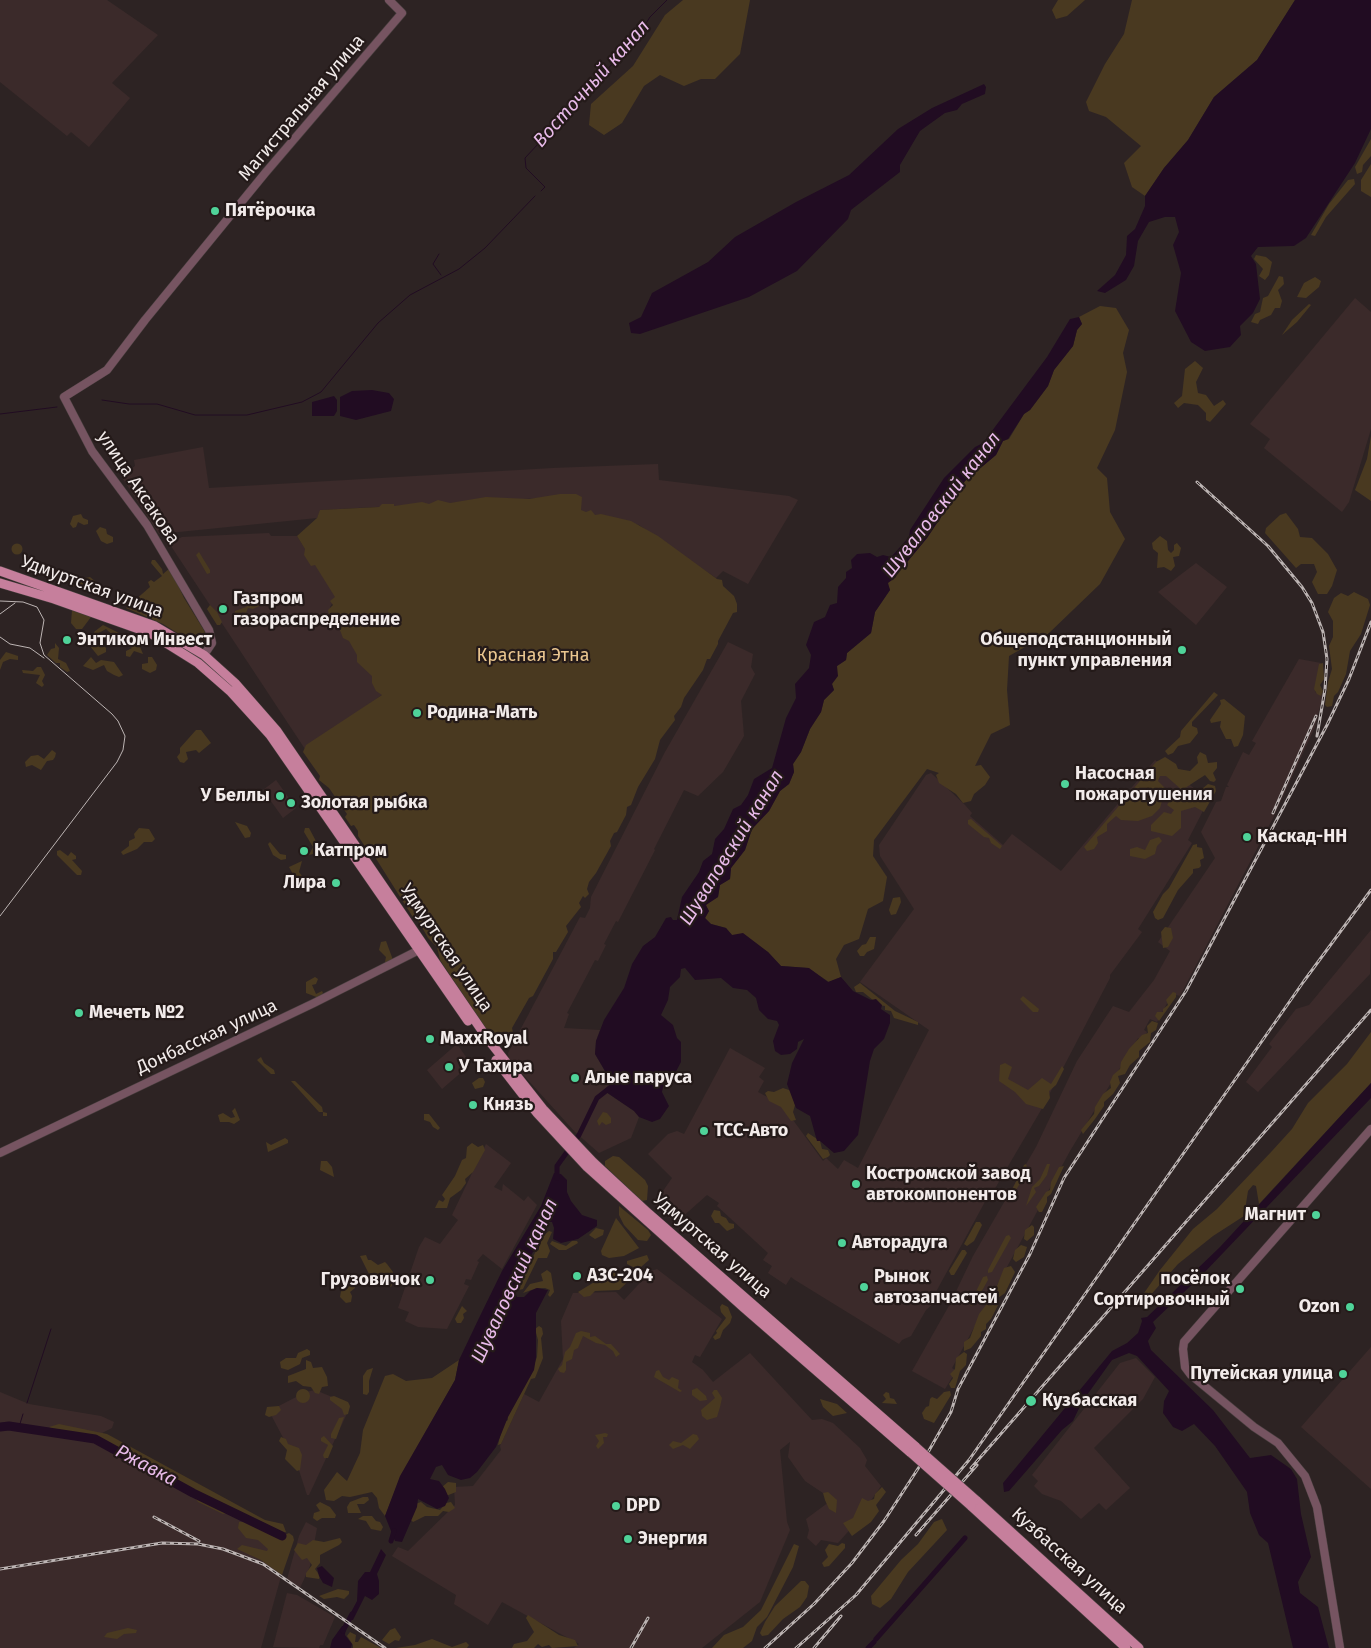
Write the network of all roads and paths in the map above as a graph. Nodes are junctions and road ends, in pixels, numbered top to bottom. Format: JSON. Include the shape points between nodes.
{"nodes":[{"id":1,"x":389,"y":0,"type":"edge"},
{"id":2,"x":64,"y":396,"type":"joint"},
{"id":3,"x":0,"y":571,"type":"edge"},
{"id":4,"x":0,"y":583,"type":"edge"},
{"id":5,"x":204,"y":655,"type":"junction"},
{"id":6,"x":198,"y":663,"type":"junction"},
{"id":7,"x":422,"y":949,"type":"junction"},
{"id":8,"x":1371,"y":1128,"type":"edge"},
{"id":9,"x":0,"y":1153,"type":"edge"},
{"id":10,"x":973,"y":1503,"type":"junction"},
{"id":11,"x":1126,"y":1648,"type":"edge"},
{"id":12,"x":1139,"y":1648,"type":"edge"},
{"id":13,"x":1340,"y":1648,"type":"edge"}],
"edges":[{"from":1,"to":2,"type":"street","name":"Магистральная улица","via":[[402,13],[261,179],[107,370]]},
{"from":2,"to":5,"type":"street","name":"улица Аксакова","via":[[92,451],[147,525],[212,638]]},
{"from":3,"to":5,"type":"main road","name":"Удмуртская улица","via":[[156,626]]},
{"from":4,"to":6,"type":"main road","name":"Удмуртская улица","via":[[132,626],[168,643]]},
{"from":5,"to":6,"type":"main road"},
{"from":5,"to":7,"type":"main road","name":"Удмуртская улица","via":[[235,682],[277,731]]},
{"from":6,"to":7,"type":"main road","name":"Удмуртская улица","via":[[230,691],[270,735]]},
{"from":7,"to":9,"type":"street","name":"Донбасская улица"},
{"from":7,"to":10,"type":"main road","name":"Удмуртская улица","bridge":true,"via":[[516,1087],[579,1154],[744,1308]]},
{"from":8,"to":13,"type":"street","via":[[1184,1342],[1182,1358],[1191,1375],[1278,1443],[1309,1484],[1317,1507]]},
{"from":10,"to":11,"type":"main road","name":"Кузбасская улица"},
{"from":10,"to":12,"type":"main road","name":"Кузбасская улица"}]}
